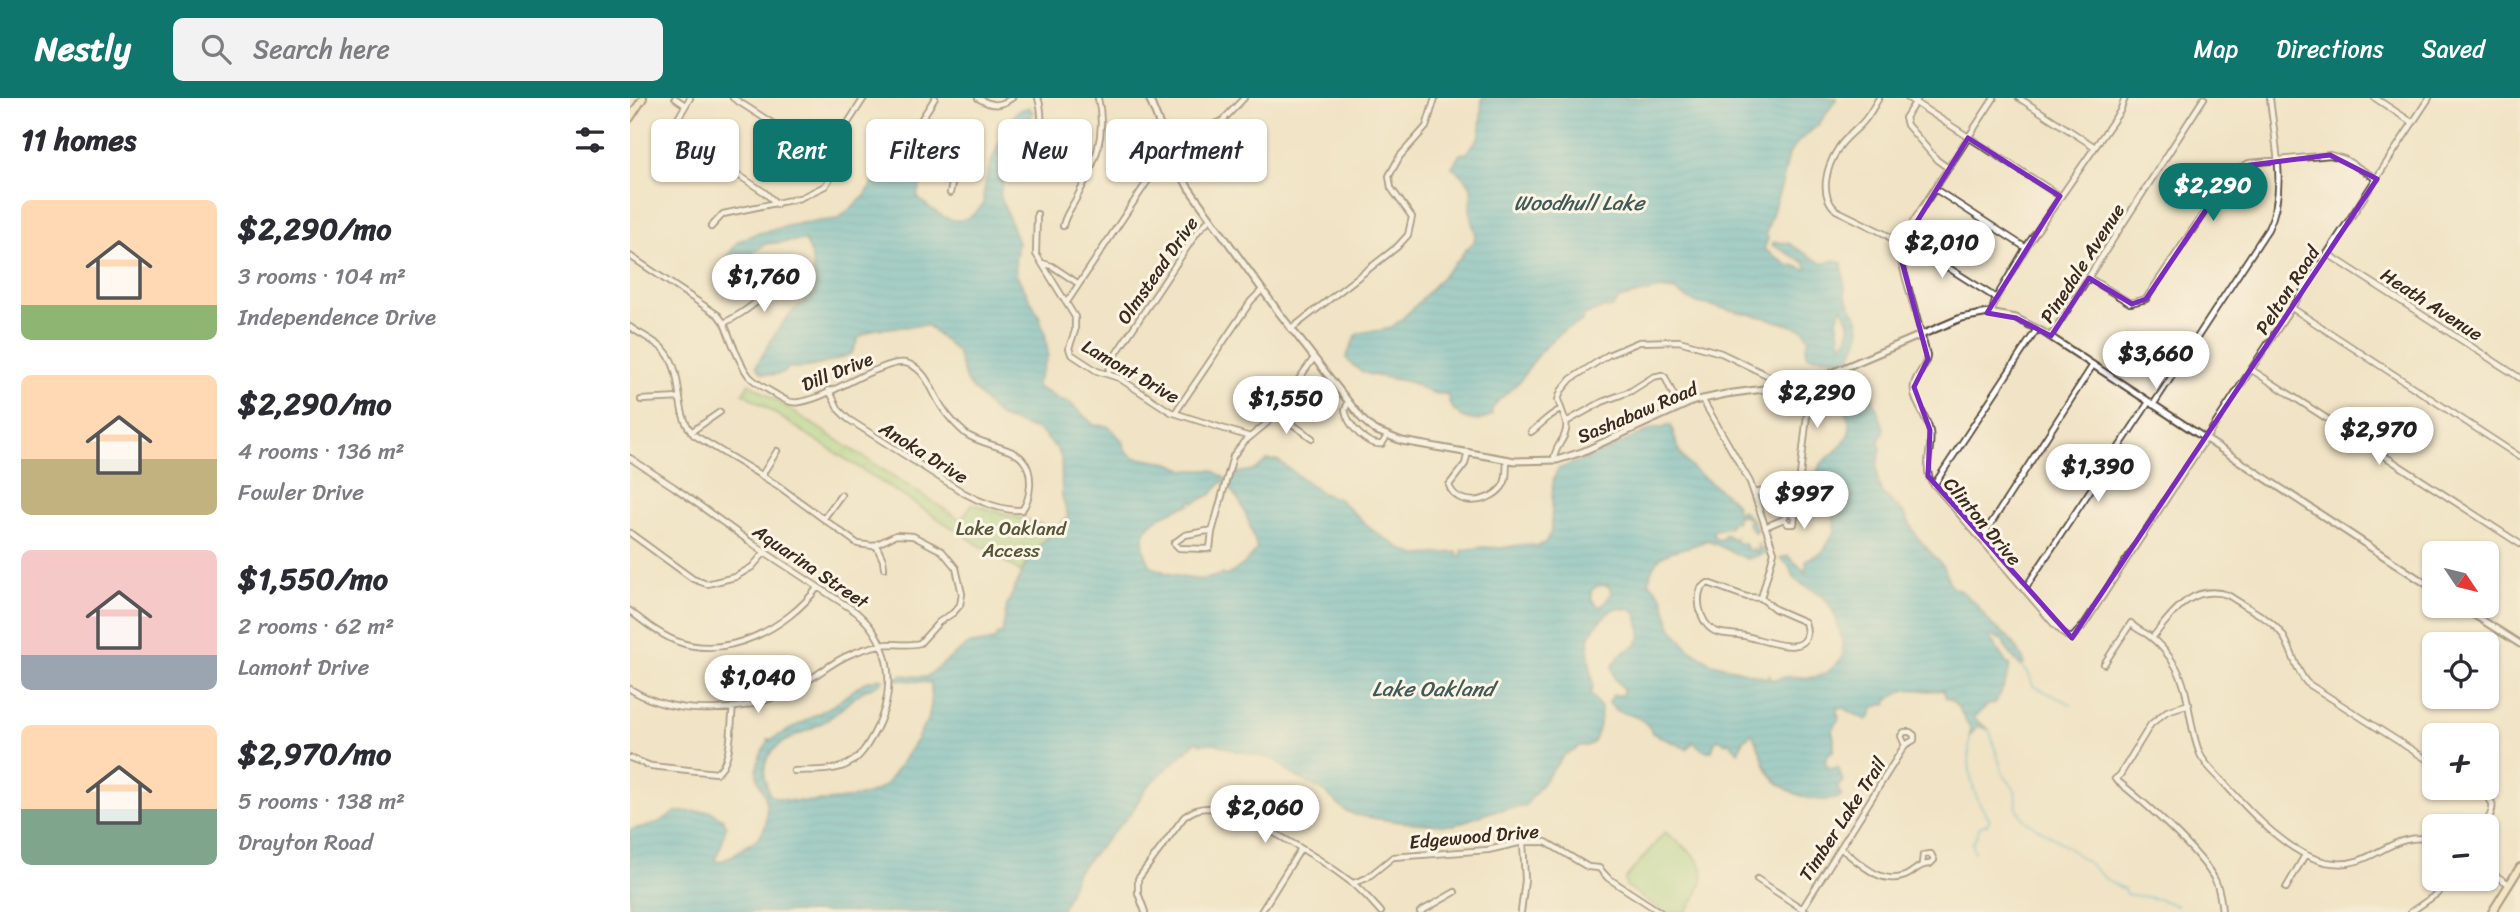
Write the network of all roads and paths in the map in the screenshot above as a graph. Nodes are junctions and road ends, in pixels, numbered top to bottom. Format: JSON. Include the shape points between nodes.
{"nodes":[{"id":1,"x":643,"y":98,"type":"edge"},
{"id":2,"x":675,"y":98,"type":"edge"},
{"id":3,"x":690,"y":98,"type":"edge"},
{"id":4,"x":733,"y":98,"type":"edge"},
{"id":5,"x":864,"y":98,"type":"edge"},
{"id":6,"x":935,"y":98,"type":"edge"},
{"id":7,"x":978,"y":98,"type":"edge"},
{"id":8,"x":1012,"y":98,"type":"edge"},
{"id":9,"x":1038,"y":98,"type":"edge"},
{"id":10,"x":1098,"y":98,"type":"edge"},
{"id":11,"x":1149,"y":98,"type":"edge"},
{"id":12,"x":1244,"y":98,"type":"edge"},
{"id":13,"x":1435,"y":98,"type":"edge"},
{"id":14,"x":1879,"y":98,"type":"edge"},
{"id":15,"x":1908,"y":98,"type":"edge"},
{"id":16,"x":1994,"y":98,"type":"edge"},
{"id":17,"x":2019,"y":98,"type":"edge"},
{"id":18,"x":2126,"y":98,"type":"edge"},
{"id":19,"x":2204,"y":98,"type":"edge"},
{"id":20,"x":2270,"y":98,"type":"edge"},
{"id":21,"x":2375,"y":98,"type":"edge"},
{"id":22,"x":2429,"y":98,"type":"edge"},
{"id":23,"x":1916,"y":100,"type":"edge"},
{"id":24,"x":685,"y":105,"type":"junction"},
{"id":25,"x":630,"y":118,"type":"edge"},
{"id":26,"x":766,"y":119,"type":"edge"},
{"id":27,"x":850,"y":119,"type":"edge"},
{"id":28,"x":1041,"y":119,"type":"edge"},
{"id":29,"x":1158,"y":119,"type":"edge"},
{"id":30,"x":1224,"y":119,"type":"edge"},
{"id":31,"x":2413,"y":123,"type":"junction"},
{"id":32,"x":1968,"y":138,"type":"junction"},
{"id":33,"x":2095,"y":147,"type":"junction"},
{"id":34,"x":2276,"y":160,"type":"junction"},
{"id":35,"x":1948,"y":168,"type":"junction"},
{"id":36,"x":2377,"y":179,"type":"junction"},
{"id":37,"x":829,"y":182,"type":"edge"},
{"id":38,"x":1147,"y":182,"type":"edge"},
{"id":39,"x":1185,"y":182,"type":"edge"},
{"id":40,"x":1935,"y":189,"type":"junction"},
{"id":41,"x":950,"y":193,"type":"dead end"},
{"id":42,"x":2060,"y":197,"type":"junction"},
{"id":43,"x":777,"y":204,"type":"junction"},
{"id":44,"x":1037,"y":214,"type":"dead end"},
{"id":45,"x":1210,"y":219,"type":"junction"},
{"id":46,"x":1063,"y":226,"type":"dead end"},
{"id":47,"x":711,"y":227,"type":"dead end"},
{"id":48,"x":1903,"y":239,"type":"junction"},
{"id":49,"x":1900,"y":245,"type":"junction"},
{"id":50,"x":2026,"y":248,"type":"junction"},
{"id":51,"x":2328,"y":254,"type":"junction"},
{"id":52,"x":630,"y":256,"type":"edge"},
{"id":53,"x":1042,"y":263,"type":"junction"},
{"id":54,"x":783,"y":277,"type":"dead end"},
{"id":55,"x":2089,"y":278,"type":"junction"},
{"id":56,"x":1079,"y":284,"type":"junction"},
{"id":57,"x":1262,"y":290,"type":"junction"},
{"id":58,"x":1996,"y":298,"type":"junction"},
{"id":59,"x":1067,"y":302,"type":"junction"},
{"id":60,"x":2292,"y":309,"type":"junction"},
{"id":61,"x":1991,"y":314,"type":"junction"},
{"id":62,"x":724,"y":323,"type":"junction"},
{"id":63,"x":630,"y":327,"type":"edge"},
{"id":64,"x":1291,"y":329,"type":"junction"},
{"id":65,"x":2037,"y":329,"type":"junction"},
{"id":66,"x":1921,"y":335,"type":"junction"},
{"id":67,"x":2050,"y":337,"type":"junction"},
{"id":68,"x":1314,"y":358,"type":"junction"},
{"id":69,"x":2093,"y":365,"type":"junction"},
{"id":70,"x":2252,"y":370,"type":"junction"},
{"id":71,"x":1108,"y":374,"type":"junction"},
{"id":72,"x":2520,"y":378,"type":"edge"},
{"id":73,"x":1808,"y":383,"type":"junction"},
{"id":74,"x":1780,"y":388,"type":"junction"},
{"id":75,"x":829,"y":390,"type":"junction"},
{"id":76,"x":680,"y":398,"type":"junction"},
{"id":77,"x":1702,"y":399,"type":"junction"},
{"id":78,"x":640,"y":401,"type":"dead end"},
{"id":79,"x":1348,"y":402,"type":"junction"},
{"id":80,"x":2151,"y":403,"type":"junction"},
{"id":81,"x":1679,"y":407,"type":"junction"},
{"id":82,"x":1561,"y":410,"type":"junction"},
{"id":83,"x":720,"y":412,"type":"dead end"},
{"id":84,"x":1275,"y":412,"type":"junction"},
{"id":85,"x":1175,"y":414,"type":"junction"},
{"id":86,"x":1566,"y":422,"type":"junction"},
{"id":87,"x":691,"y":432,"type":"junction"},
{"id":88,"x":1531,"y":432,"type":"dead end"},
{"id":89,"x":1387,"y":436,"type":"junction"},
{"id":90,"x":1250,"y":437,"type":"junction"},
{"id":91,"x":1312,"y":438,"type":"dead end"},
{"id":92,"x":2207,"y":440,"type":"junction"},
{"id":93,"x":777,"y":451,"type":"dead end"},
{"id":94,"x":1468,"y":453,"type":"junction"},
{"id":95,"x":2520,"y":457,"type":"edge"},
{"id":96,"x":630,"y":458,"type":"edge"},
{"id":97,"x":1507,"y":459,"type":"junction"},
{"id":98,"x":1553,"y":460,"type":"junction"},
{"id":99,"x":762,"y":475,"type":"junction"},
{"id":100,"x":1800,"y":476,"type":"dead end"},
{"id":101,"x":1934,"y":485,"type":"junction"},
{"id":102,"x":1754,"y":493,"type":"junction"},
{"id":103,"x":841,"y":495,"type":"dead end"},
{"id":104,"x":1021,"y":510,"type":"joint"},
{"id":105,"x":1788,"y":513,"type":"junction"},
{"id":106,"x":824,"y":518,"type":"junction"},
{"id":107,"x":1784,"y":519,"type":"junction"},
{"id":108,"x":1765,"y":527,"type":"junction"},
{"id":109,"x":1212,"y":532,"type":"junction"},
{"id":110,"x":630,"y":533,"type":"edge"},
{"id":111,"x":1981,"y":539,"type":"junction"},
{"id":112,"x":2520,"y":544,"type":"edge"},
{"id":113,"x":876,"y":545,"type":"junction"},
{"id":114,"x":765,"y":552,"type":"junction"},
{"id":115,"x":884,"y":568,"type":"dead end"},
{"id":116,"x":2422,"y":581,"type":"edge"},
{"id":117,"x":818,"y":587,"type":"junction"},
{"id":118,"x":2024,"y":590,"type":"junction"},
{"id":119,"x":1761,"y":598,"type":"junction"},
{"id":120,"x":630,"y":611,"type":"edge"},
{"id":121,"x":2479,"y":618,"type":"edge"},
{"id":122,"x":2075,"y":637,"type":"joint"},
{"id":123,"x":2152,"y":638,"type":"junction"},
{"id":124,"x":2520,"y":644,"type":"edge"},
{"id":125,"x":881,"y":645,"type":"junction"},
{"id":126,"x":2104,"y":664,"type":"dead end"},
{"id":127,"x":630,"y":689,"type":"edge"},
{"id":128,"x":2189,"y":704,"type":"junction"},
{"id":129,"x":733,"y":707,"type":"junction"},
{"id":130,"x":1905,"y":745,"type":"dead end"},
{"id":131,"x":2422,"y":756,"type":"edge"},
{"id":132,"x":630,"y":758,"type":"edge"},
{"id":133,"x":794,"y":771,"type":"dead end"},
{"id":134,"x":2422,"y":838,"type":"edge"},
{"id":135,"x":1523,"y":842,"type":"junction"},
{"id":136,"x":1840,"y":848,"type":"junction"},
{"id":137,"x":1300,"y":850,"type":"junction"},
{"id":138,"x":2305,"y":855,"type":"junction"},
{"id":139,"x":1922,"y":864,"type":"dead end"},
{"id":140,"x":2520,"y":867,"type":"edge"},
{"id":141,"x":2499,"y":878,"type":"edge"},
{"id":142,"x":1757,"y":880,"type":"dead end"},
{"id":143,"x":1353,"y":883,"type":"junction"},
{"id":144,"x":2509,"y":884,"type":"junction"},
{"id":145,"x":2286,"y":888,"type":"dead end"},
{"id":146,"x":2440,"y":891,"type":"edge"},
{"id":147,"x":1455,"y":892,"type":"dead end"},
{"id":148,"x":1804,"y":910,"type":"edge"},
{"id":149,"x":1145,"y":912,"type":"edge"},
{"id":150,"x":1261,"y":912,"type":"edge"},
{"id":151,"x":1381,"y":912,"type":"edge"},
{"id":152,"x":1420,"y":912,"type":"edge"},
{"id":153,"x":1521,"y":912,"type":"edge"},
{"id":154,"x":1661,"y":912,"type":"edge"},
{"id":155,"x":2222,"y":912,"type":"edge"},
{"id":156,"x":2411,"y":912,"type":"edge"},
{"id":157,"x":2492,"y":912,"type":"edge"}],
"edges":[{"from":1,"to":25,"type":"main road"},
{"from":2,"to":24,"type":"street"},
{"from":3,"to":24,"type":"street"},
{"from":4,"to":26,"type":"street"},
{"from":5,"to":27,"type":"street"},
{"from":6,"to":41,"type":"street","via":[[912,139],[959,152]]},
{"from":7,"to":8,"type":"street","via":[[994,106]]},
{"from":9,"to":28,"type":"street"},
{"from":10,"to":46,"type":"street","via":[[1103,122],[1098,147]]},
{"from":11,"to":29,"type":"street","name":"Sashabaw Road"},
{"from":12,"to":30,"type":"street"},
{"from":13,"to":64,"type":"street","via":[[1426,127],[1389,176],[1391,188],[1412,217],[1408,235],[1383,260]]},
{"from":14,"to":49,"type":"street","via":[[1865,121],[1839,146],[1828,174],[1826,196],[1836,209]]},
{"from":15,"to":23,"type":"street"},
{"from":16,"to":32,"type":"street"},
{"from":17,"to":33,"type":"street"},
{"from":18,"to":33,"type":"street"},
{"from":19,"to":55,"type":"street","name":"Pinedale Avenue"},
{"from":20,"to":34,"type":"street"},
{"from":21,"to":31,"type":"street"},
{"from":22,"to":31,"type":"street","name":"Pelton Road"},
{"from":23,"to":32,"type":"street"},
{"from":23,"to":35,"type":"street","via":[[1905,118],[1907,125]]},
{"from":24,"to":43,"type":"street","via":[[674,125],[675,133]]},
{"from":31,"to":36,"type":"street","name":"Pelton Road"},
{"from":32,"to":35,"type":"street"},
{"from":32,"to":42,"type":"street"},
{"from":33,"to":42,"type":"street"},
{"from":34,"to":36,"type":"street","via":[[2336,156]]},
{"from":34,"to":55,"type":"street","via":[[2249,163],[2230,174],[2146,299],[2130,303]]},
{"from":34,"to":80,"type":"street","via":[[2279,197],[2273,220]]},
{"from":35,"to":40,"type":"street"},
{"from":36,"to":51,"type":"street","name":"Pelton Road"},
{"from":37,"to":43,"type":"street"},
{"from":38,"to":56,"type":"street"},
{"from":39,"to":45,"type":"street","name":"Sashabaw Road"},
{"from":40,"to":48,"type":"street"},
{"from":40,"to":50,"type":"street"},
{"from":42,"to":50,"type":"street"},
{"from":43,"to":47,"type":"street","via":[[723,214]]},
{"from":44,"to":53,"type":"street","via":[[1035,246]]},
{"from":45,"to":57,"type":"street","name":"Sashabaw Road"},
{"from":45,"to":71,"type":"street","name":"Olmstead Drive","via":[[1161,285],[1112,360]]},
{"from":48,"to":49,"type":"street"},
{"from":48,"to":58,"type":"street"},
{"from":49,"to":66,"type":"street","name":"Clinton Drive"},
{"from":50,"to":58,"type":"street"},
{"from":51,"to":60,"type":"street","name":"Pelton Road"},
{"from":51,"to":72,"type":"street","name":"Heath Avenue"},
{"from":52,"to":62,"type":"street","name":"Dill Drive","via":[[707,306]]},
{"from":53,"to":56,"type":"street"},
{"from":53,"to":59,"type":"street"},
{"from":54,"to":62,"type":"street","via":[[752,307]]},
{"from":55,"to":67,"type":"street","name":"Pinedale Avenue"},
{"from":56,"to":59,"type":"street"},
{"from":57,"to":64,"type":"street","name":"Sashabaw Road"},
{"from":57,"to":85,"type":"street"},
{"from":58,"to":61,"type":"street"},
{"from":59,"to":71,"type":"street","name":"Lamont Drive","via":[[1075,317],[1071,354]]},
{"from":60,"to":70,"type":"street","name":"Pelton Road"},
{"from":60,"to":95,"type":"street"},
{"from":61,"to":65,"type":"street","name":"Sashabaw Road","via":[[2016,318]]},
{"from":61,"to":66,"type":"street","name":"Sashabaw Road","via":[[1961,318]]},
{"from":62,"to":75,"type":"street","name":"Dill Drive","via":[[749,376],[771,392],[796,402]]},
{"from":63,"to":76,"type":"street","via":[[665,350],[675,369]]},
{"from":64,"to":68,"type":"street","name":"Sashabaw Road"},
{"from":65,"to":67,"type":"street","name":"Sashabaw Road"},
{"from":65,"to":101,"type":"street","name":"Pinedale Avenue"},
{"from":66,"to":73,"type":"street","name":"Sashabaw Road"},
{"from":66,"to":101,"type":"street","name":"Clinton Drive","via":[[1927,361],[1914,387],[1930,430],[1928,476]]},
{"from":67,"to":69,"type":"street","name":"Sashabaw Road"},
{"from":68,"to":79,"type":"street","name":"Sashabaw Road"},
{"from":68,"to":84,"type":"street"},
{"from":69,"to":80,"type":"street","name":"Sashabaw Road"},
{"from":69,"to":111,"type":"street"},
{"from":70,"to":92,"type":"street","name":"Pelton Road"},
{"from":70,"to":112,"type":"street"},
{"from":71,"to":85,"type":"street","name":"Lamont Drive"},
{"from":73,"to":74,"type":"street","name":"Sashabaw Road"},
{"from":73,"to":100,"type":"street"},
{"from":74,"to":77,"type":"street","name":"Sashabaw Road"},
{"from":74,"to":82,"type":"street","via":[[1775,379],[1721,353],[1679,341],[1651,340],[1608,355],[1571,379],[1559,395]]},
{"from":75,"to":104,"type":"street","name":"Anoka Drive","via":[[848,419],[945,482],[976,500]]},
{"from":75,"to":104,"type":"street","name":"Dill Drive","via":[[889,365],[913,366],[966,434],[1025,462],[1029,495]]},
{"from":76,"to":78,"type":"street"},
{"from":76,"to":87,"type":"street"},
{"from":77,"to":81,"type":"street","name":"Sashabaw Road"},
{"from":77,"to":102,"type":"street"},
{"from":79,"to":89,"type":"street","name":"Sashabaw Road","via":[[1368,425]]},
{"from":79,"to":89,"type":"street","via":[[1349,421],[1370,442],[1382,444]]},
{"from":80,"to":92,"type":"street","name":"Sashabaw Road"},
{"from":80,"to":118,"type":"street"},
{"from":81,"to":86,"type":"street","via":[[1665,377],[1658,375]]},
{"from":81,"to":98,"type":"street","name":"Sashabaw Road","via":[[1582,452]]},
{"from":82,"to":86,"type":"street"},
{"from":82,"to":88,"type":"street"},
{"from":83,"to":87,"type":"street"},
{"from":84,"to":90,"type":"street"},
{"from":84,"to":91,"type":"street"},
{"from":85,"to":90,"type":"street","name":"Lamont Drive"},
{"from":86,"to":98,"type":"street","via":[[1566,435]]},
{"from":87,"to":99,"type":"street"},
{"from":89,"to":94,"type":"street","name":"Sashabaw Road"},
{"from":90,"to":109,"type":"street","via":[[1233,456]]},
{"from":92,"to":116,"type":"street","name":"Sashabaw Road"},
{"from":92,"to":122,"type":"street","name":"Pelton Road"},
{"from":93,"to":99,"type":"street"},
{"from":94,"to":97,"type":"street","name":"Sashabaw Road"},
{"from":94,"to":97,"type":"street","via":[[1449,485],[1464,500],[1498,491],[1505,481]]},
{"from":96,"to":114,"type":"street","name":"Aquarina Street"},
{"from":97,"to":98,"type":"street","name":"Sashabaw Road"},
{"from":99,"to":106,"type":"street"},
{"from":101,"to":111,"type":"street","name":"Clinton Drive"},
{"from":102,"to":105,"type":"street","via":[[1774,489],[1785,494]]},
{"from":102,"to":108,"type":"street"},
{"from":103,"to":106,"type":"street"},
{"from":105,"to":107,"type":"street"},
{"from":105,"to":107,"type":"street","via":[[1795,516],[1794,524]]},
{"from":106,"to":113,"type":"street","via":[[858,544]]},
{"from":107,"to":108,"type":"street"},
{"from":108,"to":119,"type":"street","via":[[1774,552]]},
{"from":109,"to":109,"type":"street","via":[[1185,535],[1174,543],[1179,548],[1206,549],[1212,545]]},
{"from":110,"to":114,"type":"street","via":[[693,579],[707,584],[735,577]]},
{"from":111,"to":118,"type":"street","name":"Clinton Drive"},
{"from":113,"to":115,"type":"street"},
{"from":113,"to":125,"type":"street","via":[[903,534],[934,545],[956,568],[962,594],[957,609],[920,643]]},
{"from":114,"to":117,"type":"street","name":"Aquarina Street"},
{"from":117,"to":120,"type":"street","via":[[784,621],[752,637],[718,646],[677,641]]},
{"from":117,"to":125,"type":"street","name":"Aquarina Street","via":[[866,621]]},
{"from":118,"to":122,"type":"street","name":"Clinton Drive","via":[[2063,633]]},
{"from":119,"to":119,"type":"street","via":[[1708,583],[1701,588],[1698,603],[1703,619],[1719,633],[1787,647],[1803,641],[1808,630],[1805,622]]},
{"from":121,"to":124,"type":"street"},
{"from":123,"to":126,"type":"street","via":[[2131,623]]},
{"from":123,"to":128,"type":"street","via":[[2177,668]]},
{"from":123,"to":131,"type":"street","via":[[2188,598],[2210,592],[2228,595],[2277,629],[2307,683]]},
{"from":125,"to":129,"type":"street","via":[[848,655],[799,686]]},
{"from":125,"to":133,"type":"street","name":"Aquarina Street","via":[[889,691],[864,751],[839,767]]},
{"from":127,"to":129,"type":"street","via":[[673,707]]},
{"from":128,"to":138,"type":"street","via":[[2203,759],[2255,817]]},
{"from":128,"to":155,"type":"street","via":[[2167,711],[2151,724],[2115,779],[2209,870],[2219,889]]},
{"from":129,"to":132,"type":"street","via":[[727,759],[716,773],[651,766]]},
{"from":130,"to":136,"type":"street","name":"Timber Lake Trail"},
{"from":134,"to":138,"type":"street","via":[[2400,840],[2370,857],[2344,864]]},
{"from":135,"to":143,"type":"street","name":"Edgewood Drive","via":[[1488,850],[1393,857]]},
{"from":135,"to":153,"type":"street"},
{"from":135,"to":154,"type":"street","name":"Edgewood Drive","via":[[1546,842],[1599,869]]},
{"from":136,"to":139,"type":"street","via":[[1868,870],[1889,878],[1903,877]]},
{"from":136,"to":148,"type":"street","name":"Timber Lake Trail"},
{"from":137,"to":143,"type":"street"},
{"from":137,"to":149,"type":"street","via":[[1220,810],[1191,811],[1138,879]]},
{"from":137,"to":150,"type":"street"},
{"from":138,"to":145,"type":"street"},
{"from":140,"to":144,"type":"main road"},
{"from":141,"to":144,"type":"street"},
{"from":142,"to":148,"type":"street"},
{"from":143,"to":151,"type":"street"},
{"from":144,"to":157,"type":"main road"},
{"from":146,"to":156,"type":"street"},
{"from":147,"to":152,"type":"street"}]}
